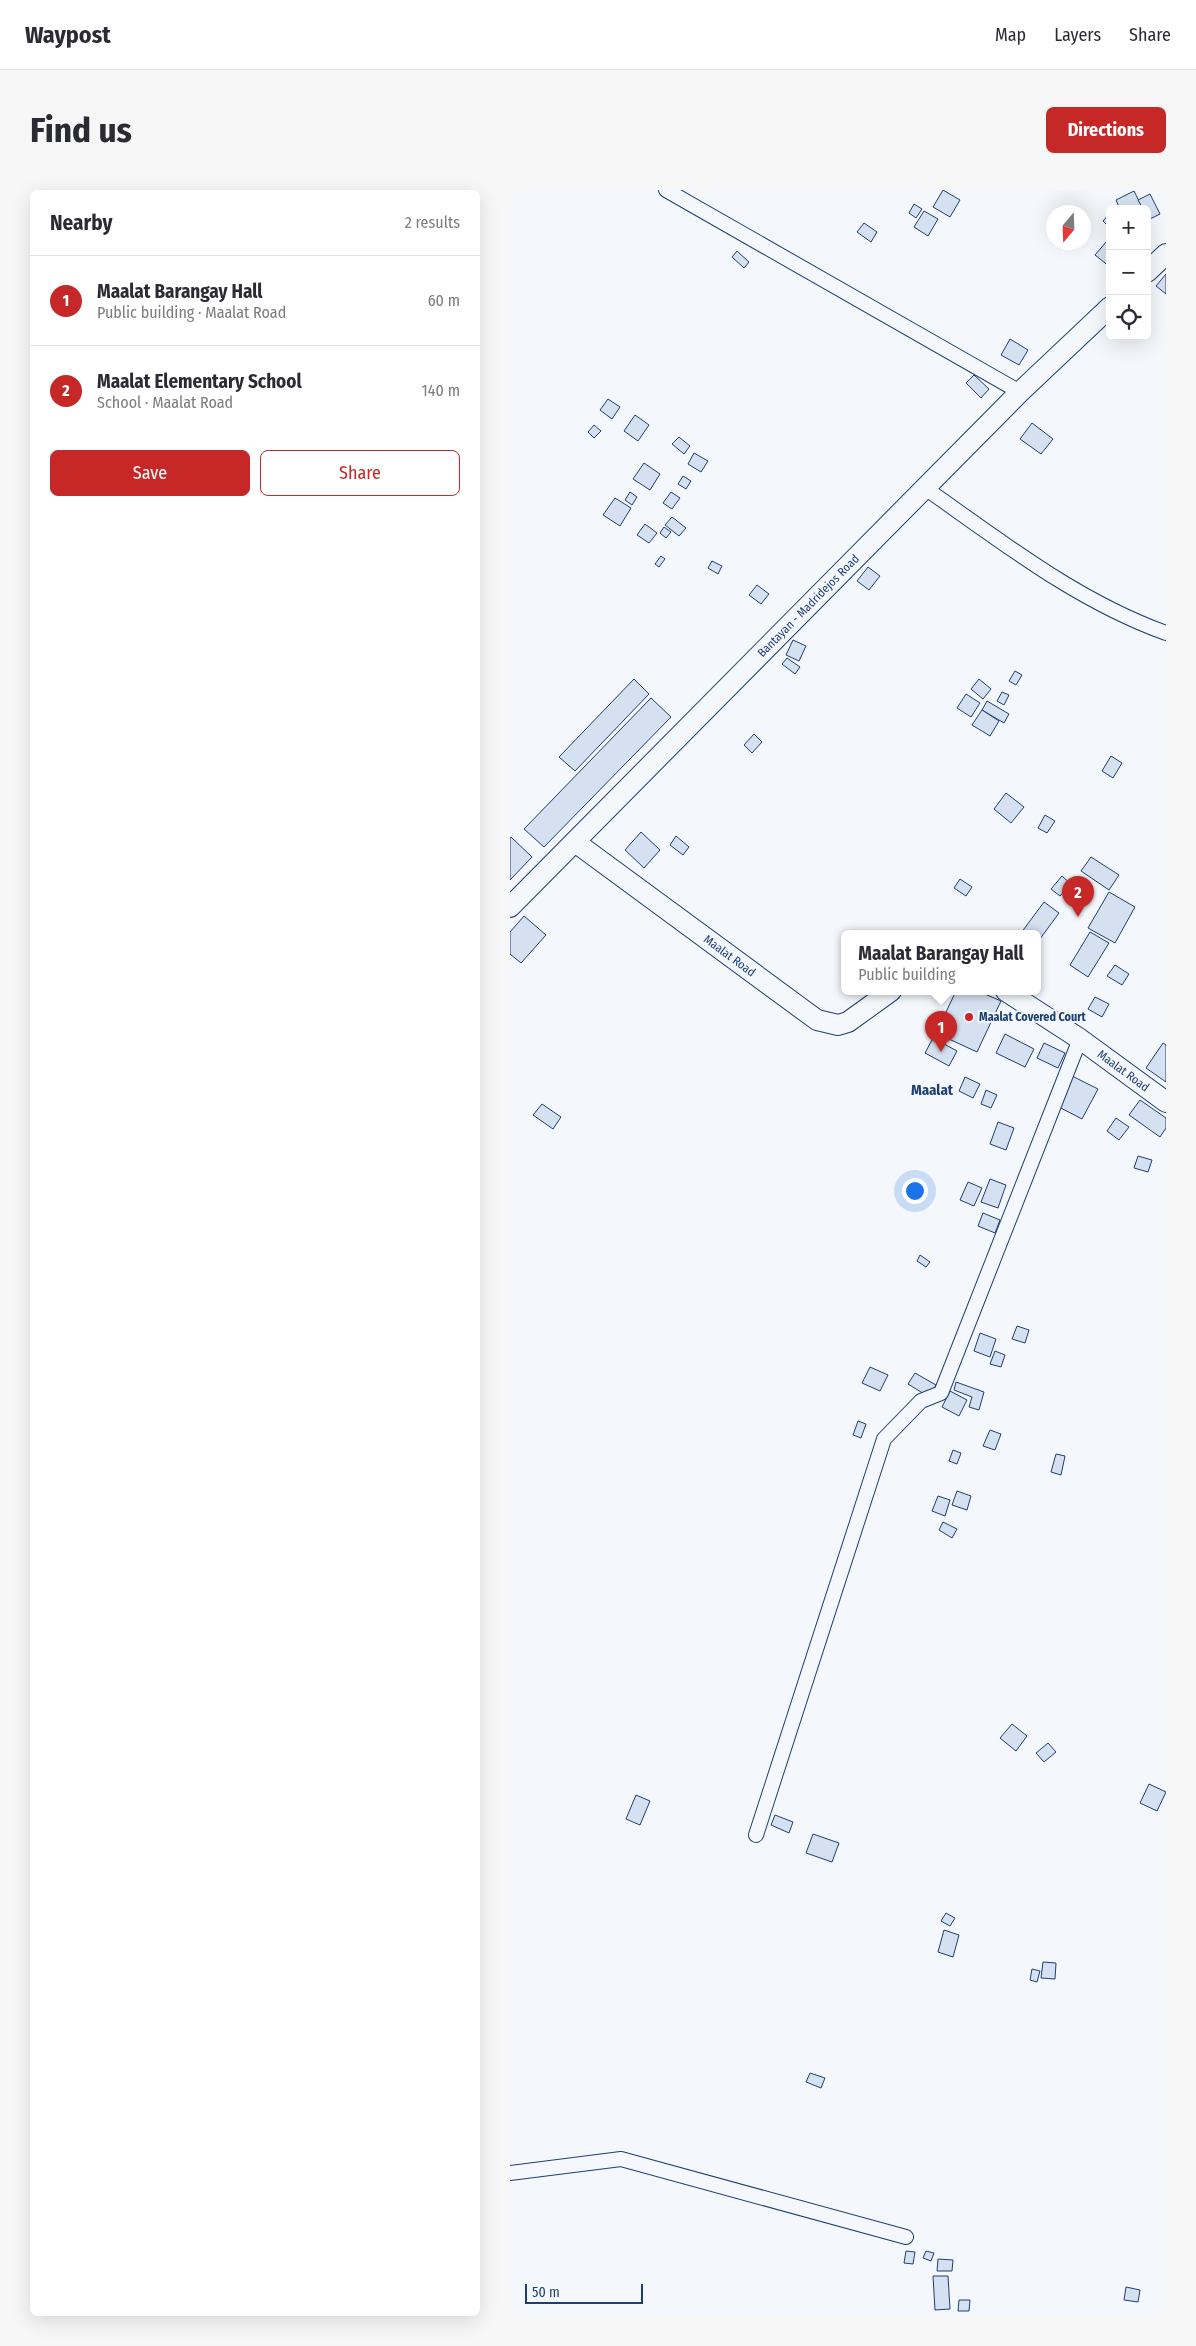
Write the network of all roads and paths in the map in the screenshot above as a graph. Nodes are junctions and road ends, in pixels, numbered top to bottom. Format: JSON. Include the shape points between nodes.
{"nodes":[{"id":1,"x":666,"y":190,"type":"edge"},
{"id":2,"x":1166,"y":254,"type":"edge"},
{"id":3,"x":1151,"y":268,"type":"edge"},
{"id":4,"x":1106,"y":311,"type":"edge"},
{"id":5,"x":1020,"y":392,"type":"junction"},
{"id":6,"x":925,"y":488,"type":"junction"},
{"id":7,"x":1166,"y":633,"type":"edge"},
{"id":8,"x":575,"y":842,"type":"junction"},
{"id":9,"x":510,"y":907,"type":"edge"},
{"id":10,"x":885,"y":995,"type":"edge"},
{"id":11,"x":1012,"y":995,"type":"edge"},
{"id":12,"x":1080,"y":1039,"type":"junction"},
{"id":13,"x":1166,"y":1102,"type":"edge"},
{"id":14,"x":756,"y":1835,"type":"dead end"},
{"id":15,"x":510,"y":2174,"type":"edge"},
{"id":16,"x":906,"y":2237,"type":"dead end"}],
"edges":[{"from":1,"to":5,"type":"street"},
{"from":2,"to":3,"type":"main road"},
{"from":4,"to":5,"type":"main road","name":"Bantayan - Madridejos Road"},
{"from":5,"to":6,"type":"main road","name":"Bantayan - Madridejos Road"},
{"from":6,"to":7,"type":"street","via":[[1043,572],[1136,622]]},
{"from":6,"to":8,"type":"main road","name":"Bantayan - Madridejos Road"},
{"from":8,"to":9,"type":"main road","name":"Bantayan - Madridejos Road"},
{"from":8,"to":10,"type":"main road","name":"Maalat Road","via":[[817,1020],[838,1026]]},
{"from":11,"to":12,"type":"main road","name":"Maalat Road"},
{"from":12,"to":13,"type":"main road","name":"Maalat Road"},
{"from":12,"to":14,"type":"street","via":[[940,1393],[921,1401],[884,1438]]},
{"from":15,"to":16,"type":"street","via":[[621,2159]]}]}
